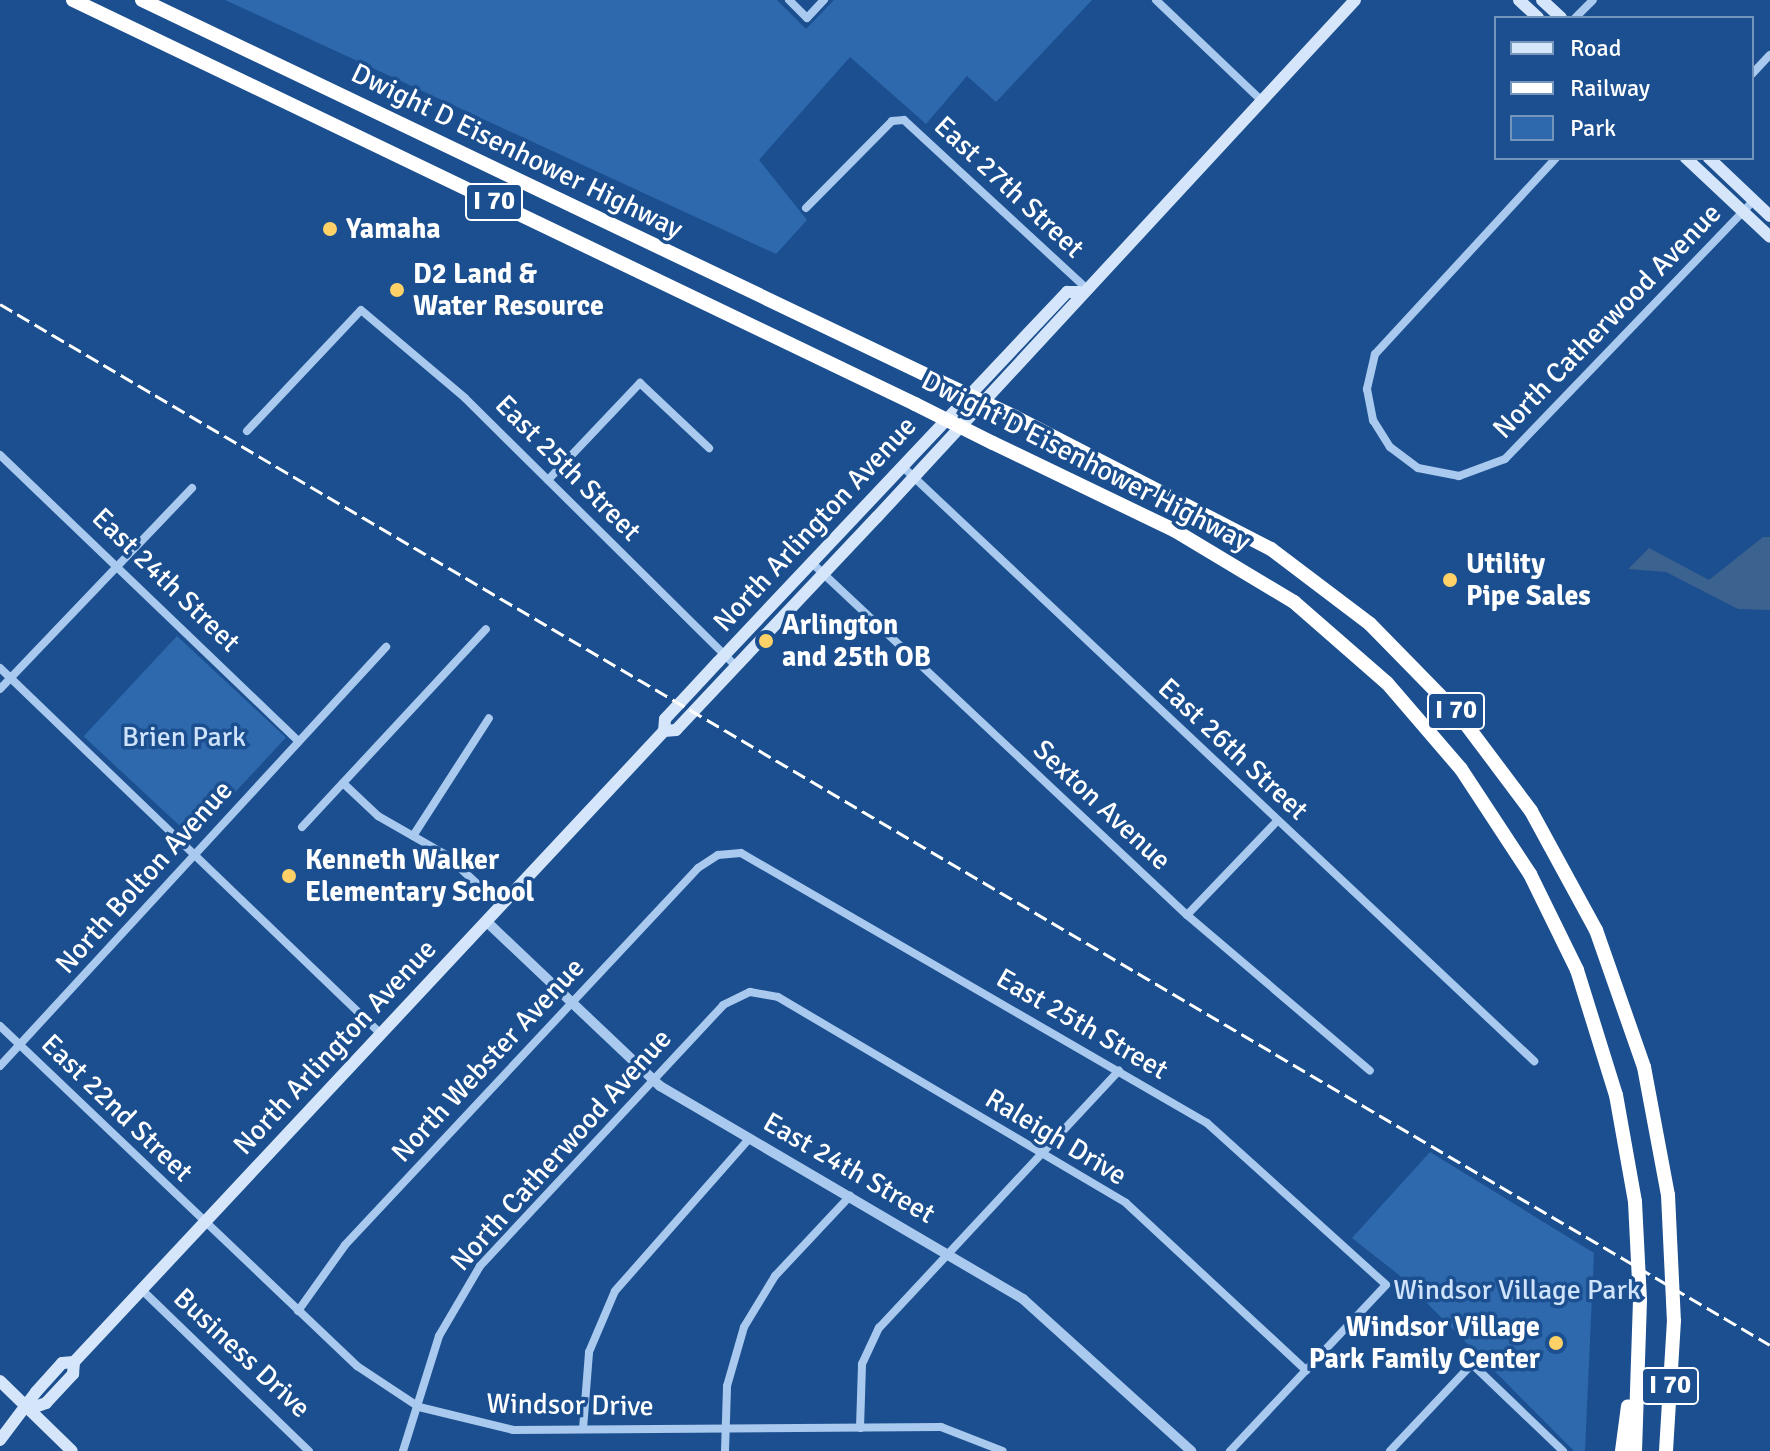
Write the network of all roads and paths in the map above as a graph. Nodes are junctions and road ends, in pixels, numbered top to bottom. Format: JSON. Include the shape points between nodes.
{"nodes":[{"id":1,"x":73,"y":0,"type":"edge"},
{"id":2,"x":142,"y":0,"type":"edge"},
{"id":3,"x":789,"y":0,"type":"edge"},
{"id":4,"x":824,"y":0,"type":"edge"},
{"id":5,"x":1156,"y":0,"type":"edge"},
{"id":6,"x":1355,"y":0,"type":"edge"},
{"id":7,"x":1519,"y":0,"type":"edge"},
{"id":8,"x":1542,"y":0,"type":"edge"},
{"id":9,"x":1593,"y":0,"type":"edge"},
{"id":10,"x":1536,"y":16,"type":"edge"},
{"id":11,"x":1559,"y":16,"type":"edge"},
{"id":12,"x":1577,"y":16,"type":"edge"},
{"id":13,"x":1770,"y":55,"type":"edge"},
{"id":14,"x":1754,"y":72,"type":"edge"},
{"id":15,"x":1260,"y":99,"type":"junction"},
{"id":16,"x":1554,"y":160,"type":"edge"},
{"id":17,"x":1688,"y":160,"type":"edge"},
{"id":18,"x":1711,"y":160,"type":"edge"},
{"id":19,"x":1754,"y":200,"type":"junction"},
{"id":20,"x":806,"y":208,"type":"dead end"},
{"id":21,"x":1744,"y":212,"type":"junction"},
{"id":22,"x":1770,"y":216,"type":"edge"},
{"id":23,"x":1770,"y":237,"type":"edge"},
{"id":24,"x":1081,"y":289,"type":"junction"},
{"id":25,"x":247,"y":431,"type":"dead end"},
{"id":26,"x":709,"y":448,"type":"dead end"},
{"id":27,"x":0,"y":455,"type":"edge"},
{"id":28,"x":903,"y":467,"type":"junction"},
{"id":29,"x":914,"y":478,"type":"junction"},
{"id":30,"x":548,"y":480,"type":"junction"},
{"id":31,"x":192,"y":488,"type":"dead end"},
{"id":32,"x":812,"y":563,"type":"junction"},
{"id":33,"x":115,"y":565,"type":"junction"},
{"id":34,"x":824,"y":573,"type":"junction"},
{"id":35,"x":486,"y":629,"type":"dead end"},
{"id":36,"x":386,"y":647,"type":"dead end"},
{"id":37,"x":725,"y":655,"type":"junction"},
{"id":38,"x":736,"y":666,"type":"junction"},
{"id":39,"x":0,"y":668,"type":"edge"},
{"id":40,"x":10,"y":678,"type":"junction"},
{"id":41,"x":0,"y":689,"type":"edge"},
{"id":42,"x":489,"y":718,"type":"dead end"},
{"id":43,"x":664,"y":731,"type":"junction"},
{"id":44,"x":298,"y":741,"type":"junction"},
{"id":45,"x":343,"y":783,"type":"junction"},
{"id":46,"x":1277,"y":821,"type":"junction"},
{"id":47,"x":302,"y":827,"type":"dead end"},
{"id":48,"x":413,"y":836,"type":"junction"},
{"id":49,"x":724,"y":853,"type":"joint"},
{"id":50,"x":195,"y":854,"type":"junction"},
{"id":51,"x":501,"y":906,"type":"junction"},
{"id":52,"x":1187,"y":915,"type":"junction"},
{"id":53,"x":486,"y":921,"type":"junction"},
{"id":54,"x":750,"y":992,"type":"joint"},
{"id":55,"x":572,"y":1003,"type":"junction"},
{"id":56,"x":0,"y":1026,"type":"edge"},
{"id":57,"x":381,"y":1034,"type":"junction"},
{"id":58,"x":20,"y":1045,"type":"junction"},
{"id":59,"x":1534,"y":1061,"type":"dead end"},
{"id":60,"x":0,"y":1066,"type":"edge"},
{"id":61,"x":1119,"y":1071,"type":"junction"},
{"id":62,"x":1370,"y":1071,"type":"dead end"},
{"id":63,"x":653,"y":1079,"type":"junction"},
{"id":64,"x":750,"y":1138,"type":"junction"},
{"id":65,"x":1042,"y":1154,"type":"junction"},
{"id":66,"x":850,"y":1196,"type":"junction"},
{"id":67,"x":204,"y":1222,"type":"junction"},
{"id":68,"x":948,"y":1254,"type":"junction"},
{"id":69,"x":142,"y":1290,"type":"junction"},
{"id":70,"x":298,"y":1311,"type":"junction"},
{"id":71,"x":1637,"y":1347,"type":"junction"},
{"id":72,"x":1306,"y":1370,"type":"junction"},
{"id":73,"x":0,"y":1381,"type":"edge"},
{"id":74,"x":419,"y":1407,"type":"junction"},
{"id":75,"x":29,"y":1409,"type":"junction"},
{"id":76,"x":860,"y":1428,"type":"junction"},
{"id":77,"x":583,"y":1429,"type":"junction"},
{"id":78,"x":725,"y":1429,"type":"junction"},
{"id":79,"x":0,"y":1440,"type":"edge"},
{"id":80,"x":72,"y":1451,"type":"edge"},
{"id":81,"x":309,"y":1451,"type":"edge"},
{"id":82,"x":403,"y":1451,"type":"edge"},
{"id":83,"x":725,"y":1451,"type":"edge"},
{"id":84,"x":1003,"y":1451,"type":"edge"},
{"id":85,"x":1191,"y":1451,"type":"edge"},
{"id":86,"x":1230,"y":1451,"type":"edge"},
{"id":87,"x":1390,"y":1451,"type":"edge"},
{"id":88,"x":1563,"y":1451,"type":"edge"},
{"id":89,"x":1622,"y":1451,"type":"edge"},
{"id":90,"x":1635,"y":1451,"type":"edge"},
{"id":91,"x":1666,"y":1451,"type":"edge"}],
"edges":[{"from":1,"to":71,"type":"highway","name":"Dwight D Eisenhower Highway","number":"I 70","bridge":true,"via":[[1174,530],[1294,602],[1387,683],[1461,769],[1530,874],[1577,970],[1616,1095],[1635,1202]]},
{"from":2,"to":91,"type":"highway","name":"Dwight D Eisenhower Highway","number":"I 70","bridge":true,"via":[[1015,417],[1271,549],[1370,624],[1459,715],[1531,811],[1596,930],[1644,1067],[1668,1195],[1674,1321]]},
{"from":3,"to":4,"type":"street","via":[[807,18]]},
{"from":5,"to":15,"type":"street"},
{"from":6,"to":15,"type":"main road","name":"North Arlington Avenue"},
{"from":7,"to":10,"type":"main road"},
{"from":8,"to":11,"type":"main road"},
{"from":9,"to":12,"type":"street"},
{"from":13,"to":14,"type":"street"},
{"from":15,"to":24,"type":"main road","name":"North Arlington Avenue"},
{"from":16,"to":21,"type":"street","name":"North Catherwood Avenue","via":[[1377,349],[1370,409],[1399,455],[1451,475],[1505,459]]},
{"from":17,"to":21,"type":"main road"},
{"from":18,"to":19,"type":"main road"},
{"from":19,"to":21,"type":"street","name":"North Catherwood Avenue"},
{"from":19,"to":22,"type":"main road"},
{"from":20,"to":24,"type":"street","name":"East 27th Street","via":[[892,121],[904,120]]},
{"from":21,"to":23,"type":"main road"},
{"from":24,"to":28,"type":"main road","name":"North Arlington Avenue","via":[[1067,292]]},
{"from":24,"to":29,"type":"main road","name":"North Arlington Avenue","via":[[1078,304]]},
{"from":25,"to":30,"type":"street","name":"East 25th Street","via":[[361,310]]},
{"from":26,"to":30,"type":"street","via":[[640,383]]},
{"from":27,"to":33,"type":"street","name":"East 24th Street"},
{"from":28,"to":29,"type":"street","name":"East 26th Street"},
{"from":28,"to":32,"type":"main road","name":"North Arlington Avenue"},
{"from":29,"to":34,"type":"main road","name":"North Arlington Avenue"},
{"from":29,"to":46,"type":"street","name":"East 26th Street"},
{"from":30,"to":37,"type":"street","name":"East 25th Street"},
{"from":31,"to":33,"type":"street"},
{"from":32,"to":34,"type":"street","name":"Sexton Avenue"},
{"from":32,"to":37,"type":"main road","name":"North Arlington Avenue"},
{"from":33,"to":40,"type":"street"},
{"from":33,"to":44,"type":"street","name":"East 24th Street"},
{"from":34,"to":38,"type":"main road","name":"North Arlington Avenue"},
{"from":34,"to":52,"type":"street","name":"Sexton Avenue"},
{"from":35,"to":45,"type":"street"},
{"from":36,"to":44,"type":"street","name":"North Bolton Avenue"},
{"from":37,"to":38,"type":"street","name":"East 25th Street"},
{"from":37,"to":43,"type":"main road","name":"North Arlington Avenue","via":[[665,719]]},
{"from":38,"to":43,"type":"main road","name":"North Arlington Avenue","via":[[676,730]]},
{"from":39,"to":40,"type":"street"},
{"from":40,"to":41,"type":"street"},
{"from":40,"to":50,"type":"street"},
{"from":42,"to":48,"type":"street"},
{"from":43,"to":51,"type":"main road","name":"North Arlington Avenue"},
{"from":44,"to":50,"type":"street","name":"North Bolton Avenue"},
{"from":45,"to":47,"type":"street"},
{"from":45,"to":48,"type":"street"},
{"from":46,"to":52,"type":"street"},
{"from":46,"to":59,"type":"street","name":"East 26th Street"},
{"from":48,"to":51,"type":"street","via":[[455,862]]},
{"from":49,"to":55,"type":"street","name":"North Webster Avenue","via":[[698,868]]},
{"from":49,"to":61,"type":"street","name":"East 25th Street","via":[[755,857]]},
{"from":50,"to":57,"type":"street"},
{"from":50,"to":58,"type":"street","name":"North Bolton Avenue"},
{"from":51,"to":53,"type":"main road","name":"North Arlington Avenue"},
{"from":52,"to":62,"type":"street","name":"Sexton Avenue"},
{"from":53,"to":55,"type":"street","name":"East 24th Street"},
{"from":53,"to":57,"type":"main road","name":"North Arlington Avenue"},
{"from":54,"to":63,"type":"street","name":"North Catherwood Avenue","via":[[725,1003]]},
{"from":54,"to":65,"type":"street","name":"Raleigh Drive","via":[[778,997]]},
{"from":55,"to":63,"type":"street","name":"East 24th Street"},
{"from":55,"to":70,"type":"street","name":"North Webster Avenue","via":[[345,1245]]},
{"from":56,"to":58,"type":"street","name":"East 22nd Street"},
{"from":57,"to":67,"type":"main road","name":"North Arlington Avenue"},
{"from":58,"to":60,"type":"street","name":"North Bolton Avenue"},
{"from":58,"to":67,"type":"street","name":"East 22nd Street"},
{"from":61,"to":65,"type":"street"},
{"from":61,"to":72,"type":"street","name":"East 25th Street","via":[[1242,1149],[1386,1285]]},
{"from":63,"to":64,"type":"street","name":"East 24th Street"},
{"from":63,"to":74,"type":"street","name":"North Catherwood Avenue","via":[[476,1272],[439,1336]]},
{"from":64,"to":66,"type":"street","name":"East 24th Street"},
{"from":64,"to":77,"type":"street","via":[[615,1291],[589,1352]]},
{"from":65,"to":68,"type":"street"},
{"from":65,"to":72,"type":"street","name":"Raleigh Drive","via":[[1145,1218]]},
{"from":66,"to":68,"type":"street","name":"East 24th Street"},
{"from":66,"to":78,"type":"street","via":[[756,1302],[731,1363]]},
{"from":67,"to":69,"type":"main road","name":"North Arlington Avenue"},
{"from":67,"to":70,"type":"street","name":"Windsor Drive"},
{"from":68,"to":76,"type":"street","via":[[871,1341],[862,1368]]},
{"from":68,"to":85,"type":"street","name":"East 24th Street","via":[[1049,1318]]},
{"from":69,"to":75,"type":"main road","name":"North Arlington Avenue","via":[[74,1362],[73,1374]]},
{"from":69,"to":81,"type":"street","name":"Business Drive"},
{"from":70,"to":74,"type":"street","name":"Windsor Drive","via":[[366,1374]]},
{"from":71,"to":89,"type":"highway"},
{"from":71,"to":90,"type":"highway","name":"Dwight D Eisenhower Highway","number":"I 70"},
{"from":72,"to":86,"type":"street"},
{"from":73,"to":75,"type":"main road"},
{"from":74,"to":77,"type":"street","name":"Windsor Drive","via":[[498,1429]]},
{"from":74,"to":82,"type":"street","name":"North Catherwood Avenue"},
{"from":75,"to":79,"type":"main road","name":"North Arlington Avenue"},
{"from":75,"to":80,"type":"main road"},
{"from":76,"to":78,"type":"street","name":"Windsor Drive"},
{"from":76,"to":84,"type":"street","name":"Windsor Drive","via":[[945,1428]]},
{"from":77,"to":78,"type":"street","name":"Windsor Drive"},
{"from":78,"to":83,"type":"street"},
{"from":87,"to":88,"type":"street","via":[[1472,1364]]}]}
